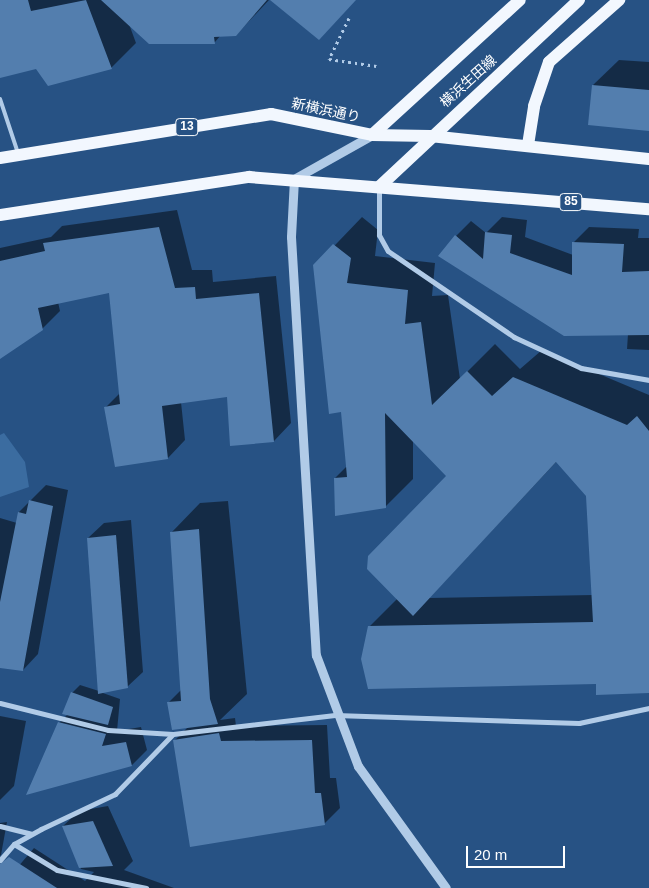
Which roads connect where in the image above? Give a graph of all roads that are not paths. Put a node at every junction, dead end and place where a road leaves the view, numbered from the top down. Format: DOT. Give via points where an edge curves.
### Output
graph roads {
  1 [pos="520,0"];
  2 [pos="579,0"];
  3 [pos="619,0"];
  4 [pos="0,99"];
  5 [pos="372,135"];
  6 [pos="430,136"];
  7 [pos="528,146"];
  8 [pos="19,154"];
  9 [pos="0,158"];
  10 [pos="649,159"];
  11 [pos="294,179"];
  12 [pos="379,187"];
  13 [pos="649,209"];
  14 [pos="0,215"];
  15 [pos="649,380"];
  16 [pos="0,704"];
  17 [pos="649,708"];
  18 [pos="335,715"];
  19 [pos="173,734"];
  20 [pos="0,826"];
  21 [pos="32,834"];
  22 [pos="14,844"];
  23 [pos="0,860"];
  24 [pos="146,888"];
  25 [pos="446,888"];
  1 -- 5 [label="main road, 横浜生田線"];
  2 -- 6 [label="main road, 横浜生田線"];
  3 -- 7 [label="main road" via="549,62 534,106"];
  4 -- 8 [label="lane"];
  5 -- 6 [label="main road, 新横浜通り"];
  5 -- 8 [label="main road, 新横浜通り / 13" via="271,114"];
  5 -- 11 [label="street"];
  6 -- 7 [label="main road, 新横浜通り"];
  6 -- 12 [label="main road, 横浜生田線"];
  7 -- 10 [label="main road, 新横浜通り"];
  8 -- 9 [label="main road, 新横浜通り / 13"];
  11 -- 12 [label="main road"];
  11 -- 14 [label="main road" via="249,177"];
  11 -- 18 [label="street" via="291,237 316,655"];
  12 -- 13 [label="main road, 85"];
  12 -- 15 [label="street" via="379,235 388,251 514,337 581,368"];
  16 -- 19 [label="street" via="108,730"];
  17 -- 18 [label="street" via="579,723"];
  18 -- 19 [label="street"];
  18 -- 25 [label="street" via="358,766"];
  19 -- 21 [label="street" via="115,794"];
  20 -- 21 [label="street"];
  21 -- 22 [label="street"];
  22 -- 23 [label="street"];
  22 -- 24 [label="street" via="57,870"];
}
